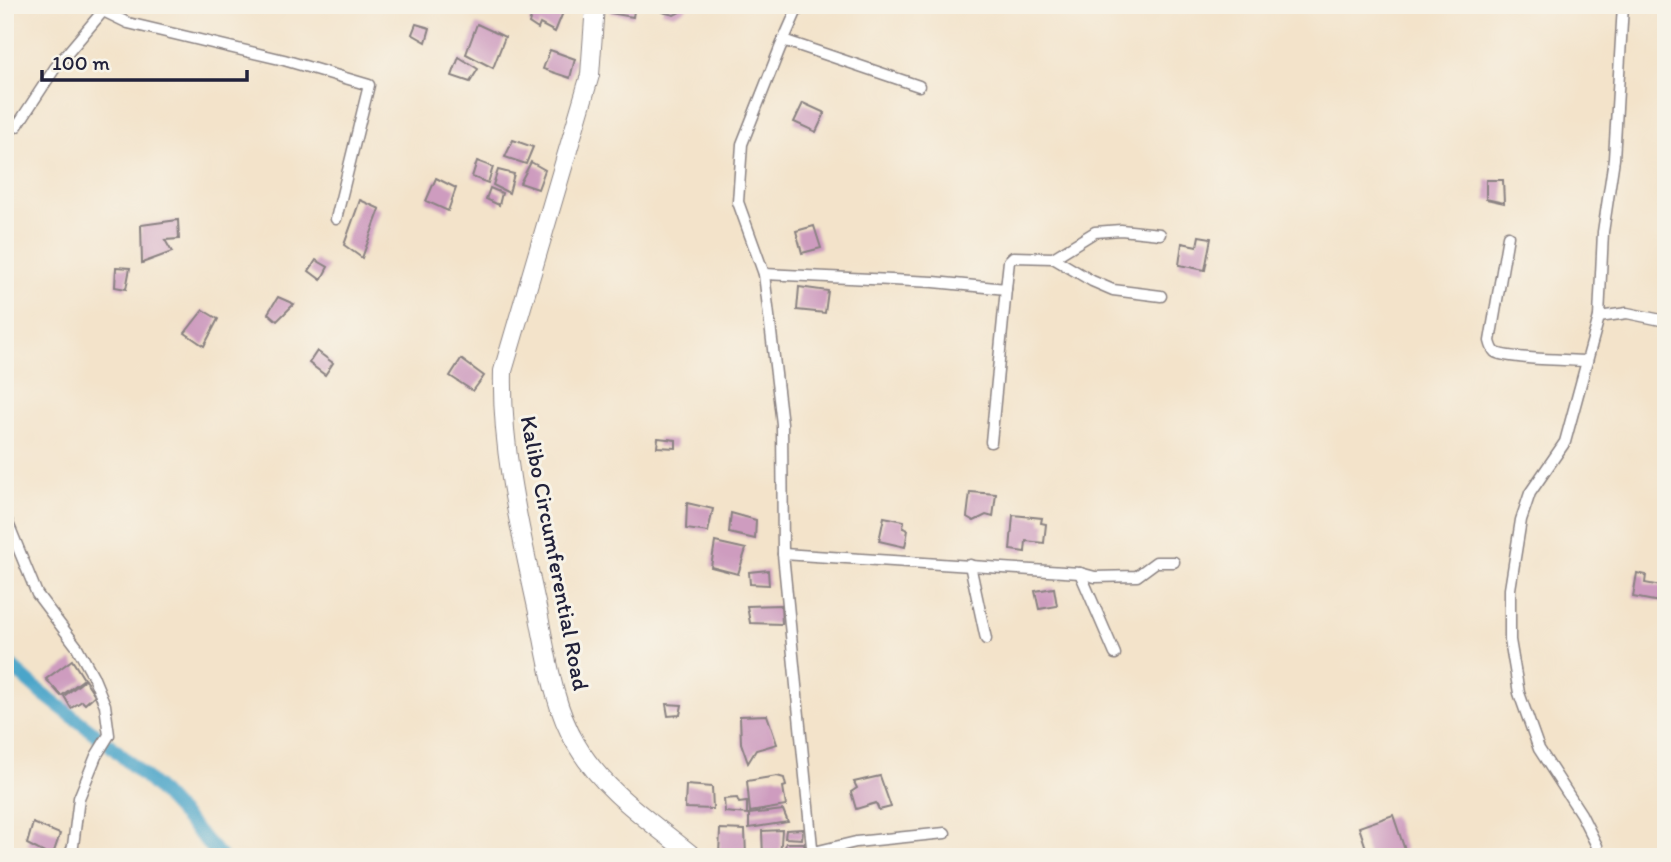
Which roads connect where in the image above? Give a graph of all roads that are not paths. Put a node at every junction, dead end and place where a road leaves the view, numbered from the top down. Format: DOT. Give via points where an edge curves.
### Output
graph roads {
  1 [pos="595,5"];
  2 [pos="799,5"];
  3 [pos="1623,5"];
  4 [pos="104,8"];
  5 [pos="783,40"];
  6 [pos="919,86"];
  7 [pos="5,133"];
  8 [pos="335,219"];
  9 [pos="1160,234"];
  10 [pos="1508,236"];
  11 [pos="1053,257"];
  12 [pos="764,274"];
  13 [pos="1006,289"];
  14 [pos="1161,296"];
  15 [pos="1599,317"];
  16 [pos="1666,321"];
  17 [pos="1587,360"];
  18 [pos="991,442"];
  19 [pos="5,516"];
  20 [pos="783,554"];
  21 [pos="1174,562"];
  22 [pos="970,565"];
  23 [pos="1080,573"];
  24 [pos="986,639"];
  25 [pos="1115,654"];
  26 [pos="945,833"];
  27 [pos="813,854"];
  28 [pos="69,857"];
  29 [pos="694,857"];
  30 [pos="1594,857"];
  1 -- 29 [label="main road, Kalibo Circumferential Road" via="590,75 503,372 506,453 565,724 604,782"];
  2 -- 5 [label="street"];
  3 -- 15 [label="street"];
  4 -- 7 [label="street" via="55,68 17,126"];
  4 -- 8 [label="street" via="128,23 369,85"];
  5 -- 6 [label="street"];
  5 -- 12 [label="street" via="742,144 739,173 738,202"];
  9 -- 11 [label="street" via="1095,232"];
  10 -- 17 [label="street" via="1492,349 1514,356"];
  11 -- 13 [label="street" via="1013,257"];
  11 -- 14 [label="street" via="1113,290"];
  12 -- 13 [label="street"];
  12 -- 20 [label="street" via="782,424"];
  13 -- 18 [label="street"];
  15 -- 16 [label="street" via="1627,313"];
  15 -- 17 [label="street"];
  17 -- 30 [label="street" via="1565,442 1530,493 1521,520 1510,589 1510,640 1518,693 1539,749 1581,814 1597,846"];
  19 -- 28 [label="street" via="37,594 77,647 105,705 108,735 79,798"];
  20 -- 22 [label="street"];
  20 -- 27 [label="street"];
  21 -- 23 [label="street" via="1156,562 1137,576"];
  22 -- 23 [label="street"];
  22 -- 24 [label="street"];
  23 -- 25 [label="street"];
  26 -- 27 [label="street" via="856,842"];
}
